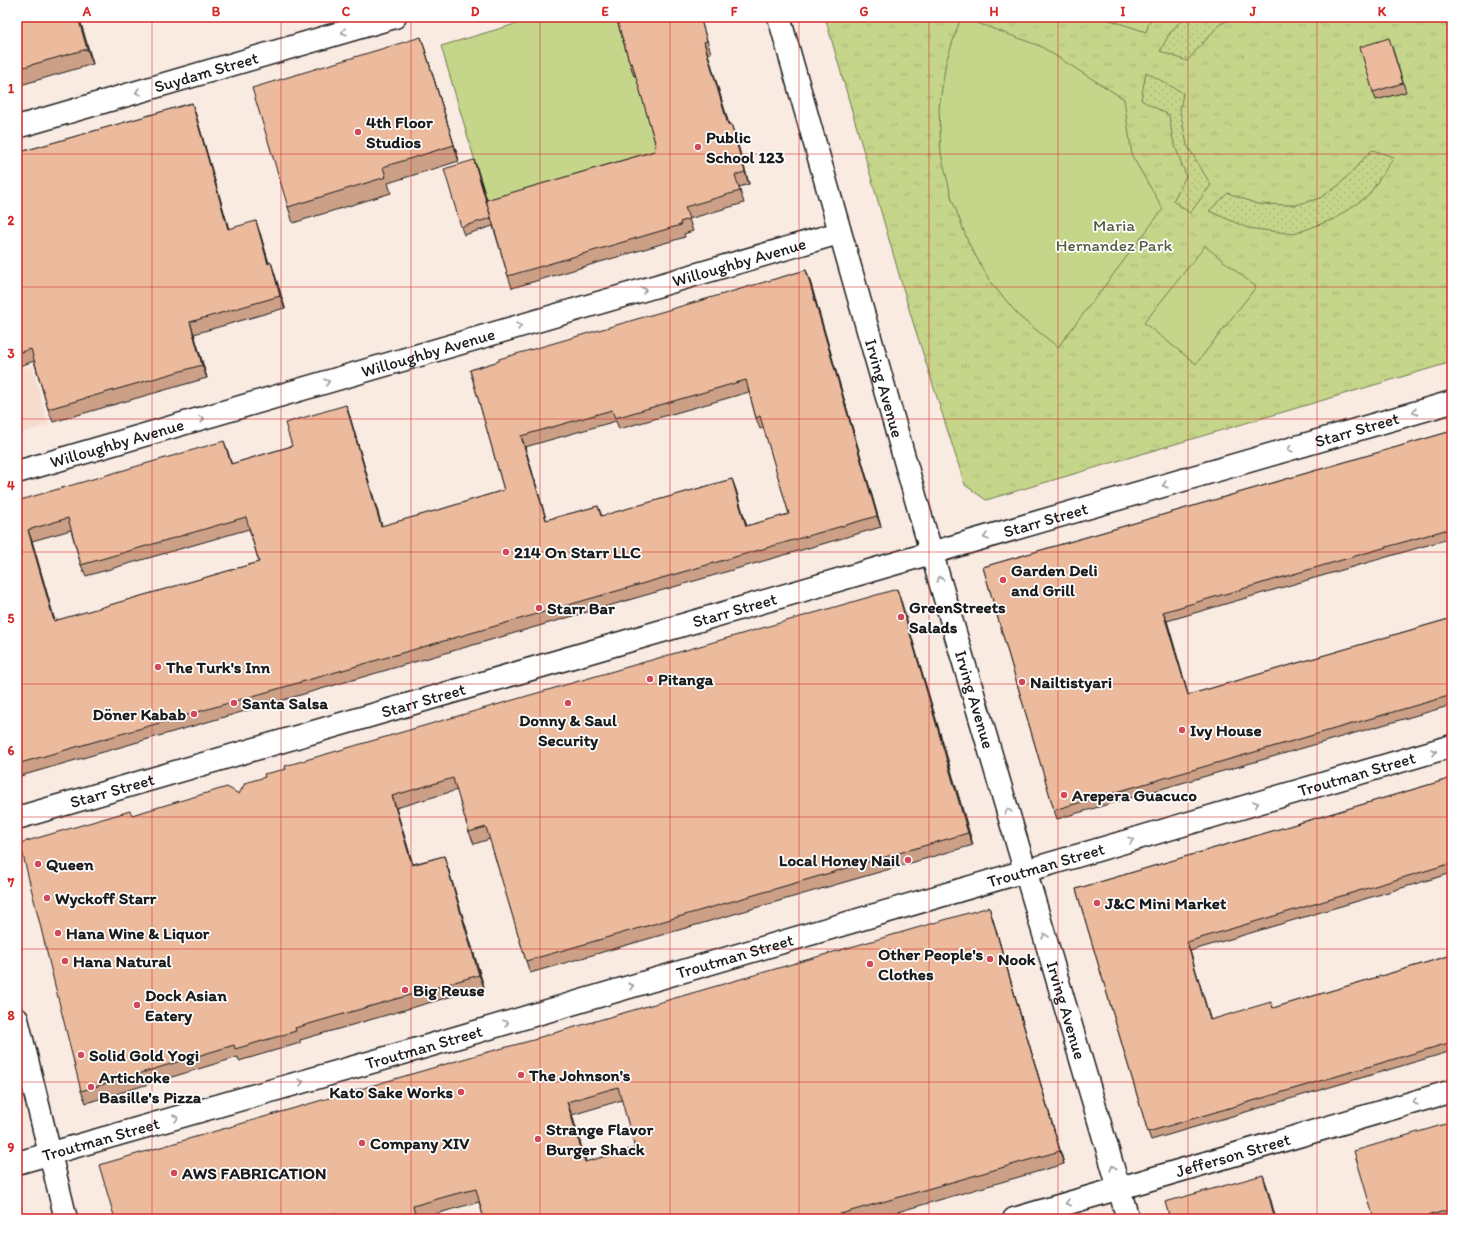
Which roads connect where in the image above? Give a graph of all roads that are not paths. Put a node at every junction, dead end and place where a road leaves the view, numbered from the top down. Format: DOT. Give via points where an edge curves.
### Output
graph roads {
  1 [pos="395,17"];
  2 [pos="779,17"];
  3 [pos="17,127"];
  4 [pos="839,233"];
  5 [pos="1452,402"];
  6 [pos="17,472"];
  7 [pos="932,553"];
  8 [pos="1452,746"];
  9 [pos="17,818"];
  10 [pos="1026,870"];
  11 [pos="17,1019"];
  12 [pos="1452,1091"];
  13 [pos="50,1154"];
  14 [pos="17,1162"];
  15 [pos="1119,1188"];
  16 [pos="66,1219"];
  17 [pos="1014,1219"];
  18 [pos="1128,1219"];
  1 -- 3 [label="street, Suydam Street, one-way"];
  2 -- 4 [label="street, Irving Avenue"];
  6 -- 4 [label="street, Willoughby Avenue, one-way"];
  4 -- 7 [label="street, Irving Avenue"];
  5 -- 7 [label="street, Starr Street, one-way"];
  7 -- 9 [label="street, Starr Street"];
  10 -- 7 [label="street, Irving Avenue, one-way"];
  10 -- 8 [label="street, Troutman Street, one-way"];
  13 -- 10 [label="street, Troutman Street, one-way"];
  15 -- 10 [label="street, Irving Avenue, one-way"];
  11 -- 13 [label="street"];
  12 -- 15 [label="street, Jefferson Street, one-way"];
  13 -- 14 [label="street, Troutman Street"];
  13 -- 16 [label="street"];
  15 -- 17 [label="street, Jefferson Street, one-way"];
  15 -- 18 [label="street, Irving Avenue"];
}
